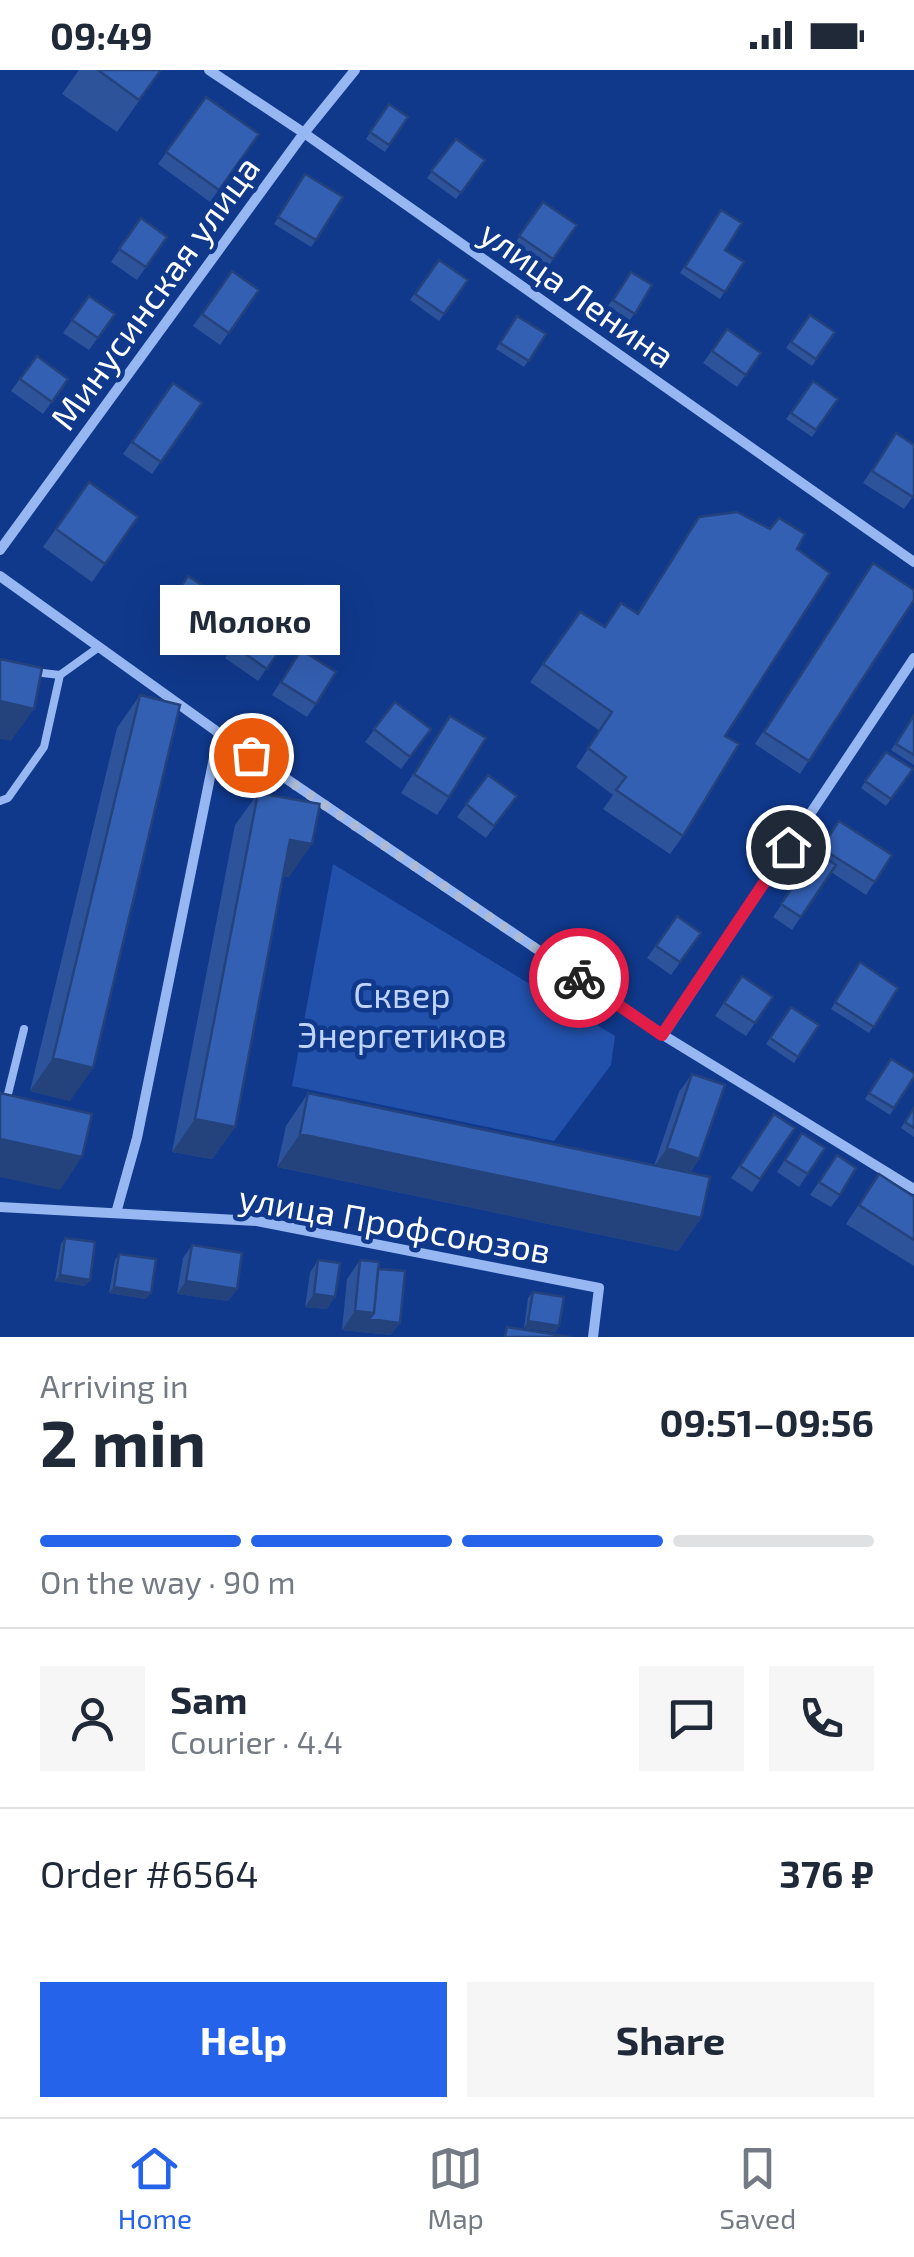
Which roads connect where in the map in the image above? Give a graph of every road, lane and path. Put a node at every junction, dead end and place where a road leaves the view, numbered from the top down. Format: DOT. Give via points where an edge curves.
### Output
graph roads {
  1 [pos="210,70"];
  2 [pos="354,70"];
  3 [pos="304,134"];
  4 [pos="0,550"];
  5 [pos="914,562"];
  6 [pos="0,576"];
  7 [pos="100,648"];
  8 [pos="914,658"];
  9 [pos="30,671"];
  10 [pos="60,675"];
  11 [pos="220,734"];
  12 [pos="0,802"];
  13 [pos="24,1030"];
  14 [pos="662,1035"];
  15 [pos="0,1105"];
  16 [pos="914,1189"];
  17 [pos="0,1207"];
  18 [pos="116,1213"];
  19 [pos="593,1337"];
  1 -- 3 [label="street, улица Ленина"];
  2 -- 3 [label="street, Минусинская улица"];
  3 -- 4 [label="street, Минусинская улица"];
  3 -- 5 [label="street, улица Ленина"];
  6 -- 7 [label="street"];
  7 -- 10 [label="lane"];
  7 -- 11 [label="street"];
  8 -- 14 [label="street"];
  9 -- 10 [label="lane"];
  10 -- 12 [label="lane" via="44,746"];
  11 -- 14 [label="street"];
  11 -- 18 [label="street"];
  13 -- 15 [label="lane"];
  14 -- 16 [label="street"];
  17 -- 18 [label="street, улица Профсоюзов"];
  18 -- 19 [label="street, улица Профсоюзов" via="257,1220 599,1288"];
}
